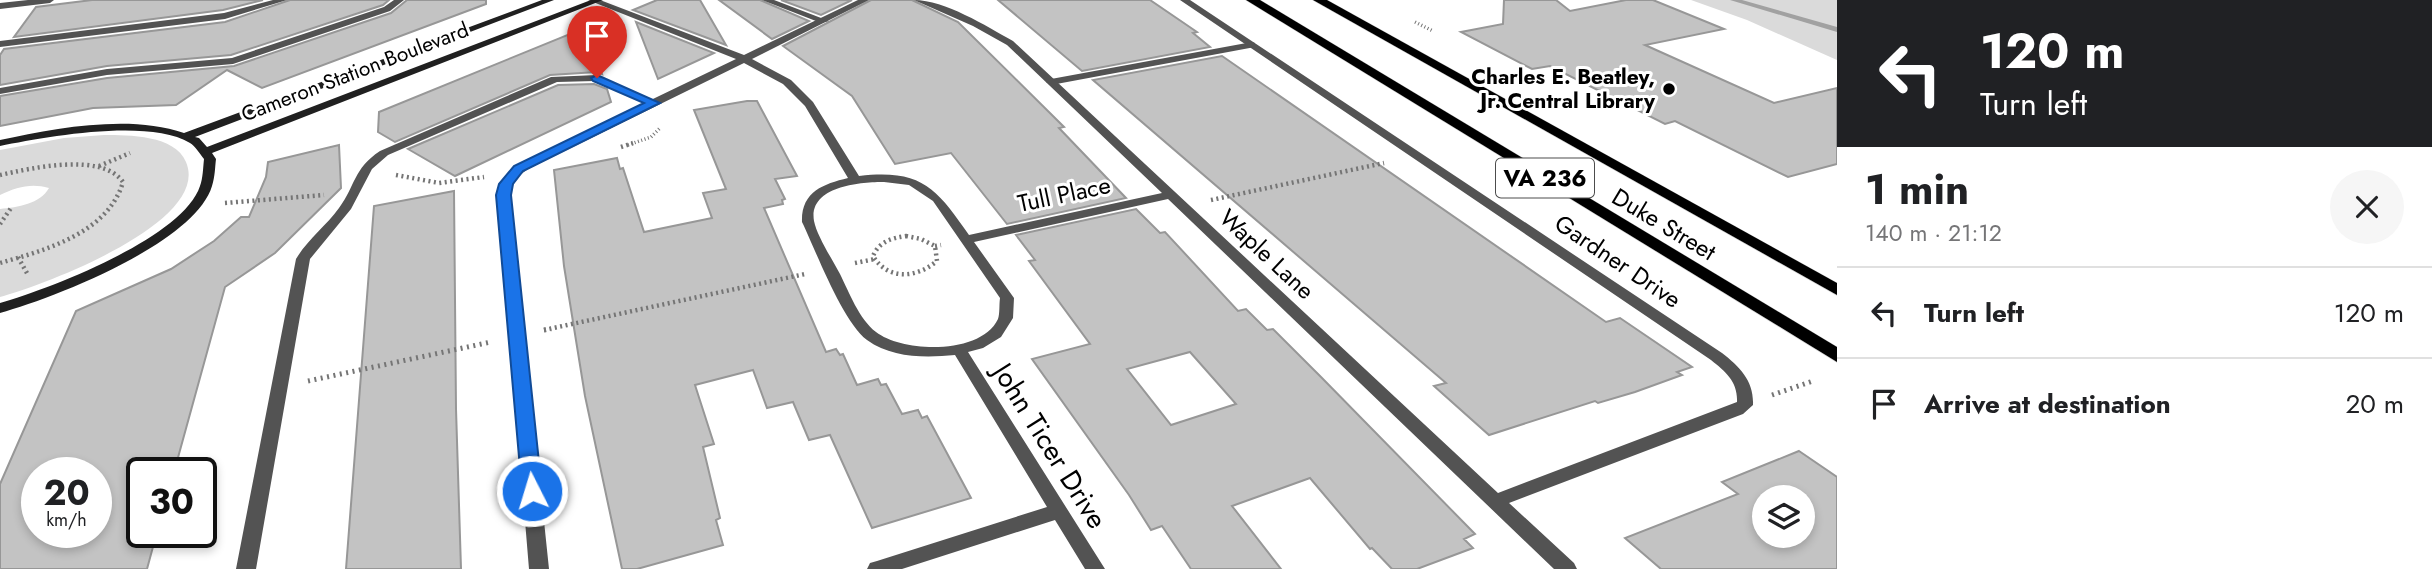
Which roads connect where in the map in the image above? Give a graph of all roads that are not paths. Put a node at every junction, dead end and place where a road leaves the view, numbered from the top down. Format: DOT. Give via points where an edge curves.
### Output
graph roads {
  1 [pos="50,0"];
  2 [pos="283,0"];
  3 [pos="400,0"];
  4 [pos="550,0"];
  5 [pos="595,0"];
  6 [pos="766,0"];
  7 [pos="865,0"];
  8 [pos="918,0"];
  9 [pos="1184,0"];
  10 [pos="1252,0"];
  11 [pos="1319,0"];
  12 [pos="0,6"];
  13 [pos="824,21"];
  14 [pos="0,44"];
  15 [pos="1252,45"];
  16 [pos="745,59"];
  17 [pos="1051,82"];
  18 [pos="0,91"];
  19 [pos="654,103"];
  20 [pos="184,137"];
  21 [pos="0,143"];
  22 [pos="205,152"];
  23 [pos="855,179"];
  24 [pos="1171,195"];
  25 [pos="968,239"];
  26 [pos="1837,290"];
  27 [pos="2,311"];
  28 [pos="960,351"];
  29 [pos="1837,356"];
  30 [pos="1495,501"];
  31 [pos="1059,511"];
  32 [pos="246,569"];
  33 [pos="540,569"];
  34 [pos="877,569"];
  35 [pos="1095,569"];
  36 [pos="1567,569"];
  1 -- 12 [label="street"];
  2 -- 14 [label="street" via="225,16"];
  3 -- 18 [label="street" via="387,9 233,61 107,72"];
  4 -- 20 [label="street, Cameron Station Boulevard"];
  5 -- 16 [label="street"];
  5 -- 22 [label="street, Cameron Station Boulevard"];
  6 -- 13 [label="street"];
  7 -- 13 [label="street"];
  8 -- 17 [label="street, Waple Lane" via="1002,38"];
  9 -- 15 [label="street, Gardner Drive"];
  10 -- 29 [label="main road, Duke Street / VA 236"];
  11 -- 26 [label="main road, Duke Street / VA 236"];
  13 -- 16 [label="street"];
  15 -- 17 [label="street"];
  15 -- 30 [label="street, Gardner Drive" via="1724,363 1743,382 1745,405 1737,410"];
  16 -- 19 [label="street"];
  16 -- 23 [label="street" via="800,93"];
  17 -- 24 [label="street, Waple Lane"];
  19 -- 32 [label="street" via="597,78 555,79 384,153 364,168 344,209 303,259"];
  19 -- 33 [label="street" via="519,169 503,195"];
  20 -- 21 [label="street" via="142,127 107,127"];
  20 -- 22 [label="street"];
  22 -- 27 [label="street" via="209,158 206,188 162,233 112,264"];
  23 -- 25 [label="street, John Ticer Drive" via="884,178 922,186"];
  23 -- 28 [label="street, John Ticer Drive" via="824,191 807,209 808,222 863,328 903,351"];
  24 -- 25 [label="street, Tull Place"];
  24 -- 30 [label="street, Waple Lane"];
  25 -- 28 [label="street, John Ticer Drive" via="1007,298 1009,309 998,328"];
  28 -- 31 [label="street, John Ticer Drive"];
  30 -- 36 [label="street, Waple Lane"];
  31 -- 34 [label="street"];
  31 -- 35 [label="street, John Ticer Drive"];
}
